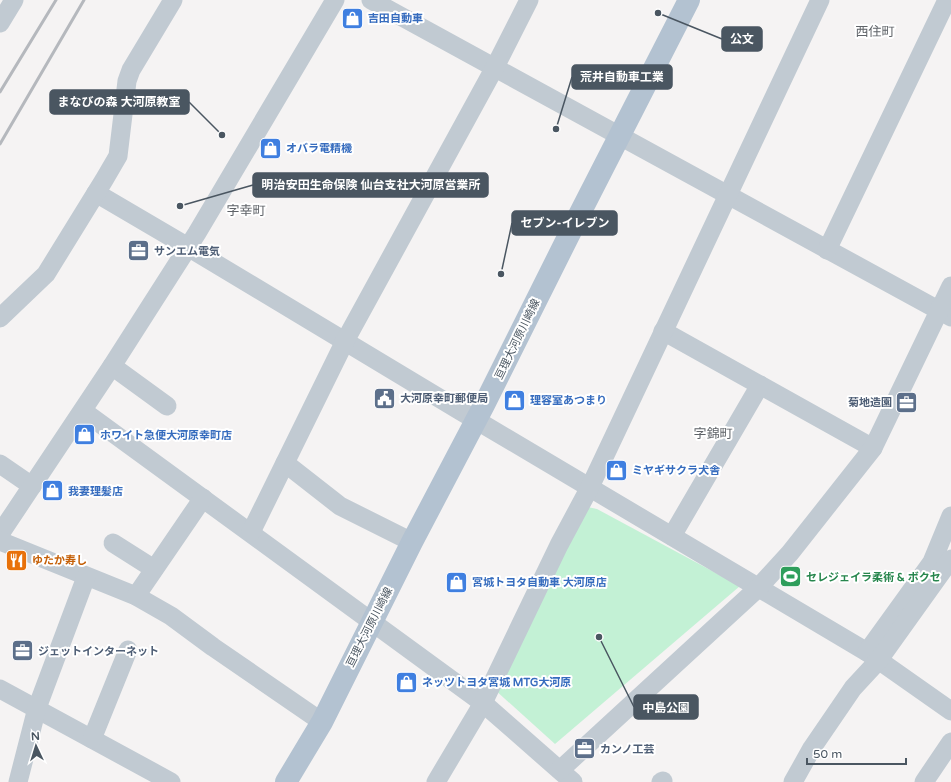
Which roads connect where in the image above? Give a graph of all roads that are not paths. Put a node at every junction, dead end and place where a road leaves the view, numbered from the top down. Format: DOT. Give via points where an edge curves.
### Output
graph roads {
  1 [pos="14,0"];
  2 [pos="174,0"];
  3 [pos="335,0"];
  4 [pos="371,0"];
  5 [pos="529,0"];
  6 [pos="688,0"];
  7 [pos="820,0"];
  8 [pos="947,0"];
  9 [pos="0,23"];
  10 [pos="495,68"];
  11 [pos="620,136"];
  12 [pos="96,193"];
  13 [pos="727,195"];
  14 [pos="188,246"];
  15 [pos="827,250"];
  16 [pos="951,286"];
  17 [pos="945,314"];
  18 [pos="0,318"];
  19 [pos="663,331"];
  20 [pos="346,342"];
  21 [pos="112,366"];
  22 [pos="760,385"];
  23 [pos="167,406"];
  24 [pos="83,411"];
  25 [pos="476,420"];
  26 [pos="873,448"];
  27 [pos="285,463"];
  28 [pos="0,464"];
  29 [pos="32,486"];
  30 [pos="590,487"];
  31 [pos="203,498"];
  32 [pos="951,516"];
  33 [pos="251,532"];
  34 [pos="0,534"];
  35 [pos="672,536"];
  36 [pos="0,541"];
  37 [pos="412,542"];
  38 [pos="113,543"];
  39 [pos="951,559"];
  40 [pos="154,569"];
  41 [pos="86,577"];
  42 [pos="758,588"];
  43 [pos="136,596"];
  44 [pos="372,622"];
  45 [pos="128,650"];
  46 [pos="872,657"];
  47 [pos="0,689"];
  48 [pos="483,702"];
  49 [pos="37,708"];
  50 [pos="951,712"];
  51 [pos="322,722"];
  52 [pos="92,739"];
  53 [pos="951,742"];
  54 [pos="568,778"];
  55 [pos="18,782"];
  56 [pos="171,782"];
  57 [pos="286,782"];
  58 [pos="436,782"];
  59 [pos="793,782"];
  60 [pos="924,782"];
  1 -- 9 [label="street"];
  2 -- 12 [label="street" via="131,70 127,81 118,156"];
  3 -- 14 [label="street"];
  4 -- 10 [label="street"];
  5 -- 10 [label="street"];
  6 -- 11 [label="main road, 亘理大河原川崎線"];
  7 -- 13 [label="street"];
  8 -- 15 [label="street"];
  10 -- 11 [label="street"];
  10 -- 20 [label="street"];
  11 -- 13 [label="street"];
  11 -- 25 [label="main road, 亘理大河原川崎線"];
  12 -- 14 [label="street"];
  12 -- 18 [label="street" via="46,274"];
  13 -- 15 [label="street"];
  13 -- 19 [label="street"];
  14 -- 20 [label="street"];
  14 -- 21 [label="street"];
  15 -- 17 [label="street"];
  16 -- 17 [label="street"];
  17 -- 26 [label="street"];
  19 -- 22 [label="street"];
  19 -- 30 [label="street"];
  20 -- 25 [label="street"];
  20 -- 27 [label="street"];
  21 -- 23 [label="street"];
  21 -- 24 [label="street"];
  22 -- 26 [label="street"];
  22 -- 35 [label="street"];
  24 -- 29 [label="street"];
  24 -- 31 [label="street"];
  25 -- 30 [label="street"];
  25 -- 37 [label="main road, 亘理大河原川崎線"];
  26 -- 42 [label="street" via="790,553"];
  27 -- 33 [label="street"];
  27 -- 37 [label="street" via="340,506"];
  28 -- 29 [label="street"];
  29 -- 34 [label="street"];
  30 -- 35 [label="street"];
  30 -- 48 [label="street" via="558,545"];
  31 -- 33 [label="street"];
  31 -- 40 [label="street"];
  32 -- 46 [label="street" via="932,562"];
  33 -- 44 [label="street"];
  35 -- 42 [label="street"];
  36 -- 41 [label="street"];
  37 -- 44 [label="main road, 亘理大河原川崎線"];
  38 -- 40 [label="street"];
  39 -- 46 [label="street"];
  40 -- 43 [label="street"];
  41 -- 43 [label="street"];
  41 -- 49 [label="street"];
  42 -- 46 [label="street"];
  42 -- 54 [label="street"];
  43 -- 51 [label="street" via="171,616"];
  44 -- 48 [label="street"];
  44 -- 51 [label="main road, 亘理大河原川崎線"];
  45 -- 52 [label="street"];
  46 -- 50 [label="street"];
  46 -- 59 [label="street" via="812,748"];
  47 -- 49 [label="street"];
  48 -- 54 [label="street"];
  48 -- 58 [label="street"];
  49 -- 52 [label="street"];
  49 -- 55 [label="street"];
  51 -- 57 [label="main road, 亘理大河原川崎線"];
  52 -- 56 [label="street"];
  53 -- 60 [label="street"];
}
